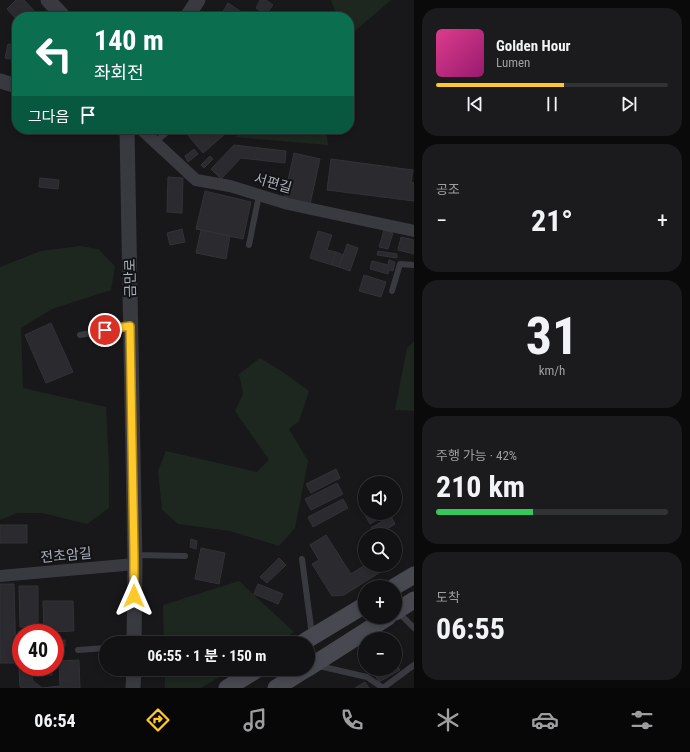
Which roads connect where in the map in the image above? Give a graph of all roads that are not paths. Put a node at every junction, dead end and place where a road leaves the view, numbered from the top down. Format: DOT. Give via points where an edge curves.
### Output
graph roads {
  1 [pos="48,0"];
  2 [pos="198,0"];
  3 [pos="59,12"];
  4 [pos="190,12"];
  5 [pos="0,82"];
  6 [pos="12,85"];
  7 [pos="127,134"];
  8 [pos="146,134"];
  9 [pos="165,134"];
  10 [pos="155,142"];
  11 [pos="259,195"];
  12 [pos="414,231"];
  13 [pos="249,245"];
  14 [pos="414,265"];
  15 [pos="392,291"];
  16 [pos="130,326"];
  17 [pos="80,335"];
  18 [pos="185,556"];
  19 [pos="134,559"];
  20 [pos="302,559"];
  21 [pos="414,575"];
  22 [pos="0,576"];
  23 [pos="402,582"];
  24 [pos="414,600"];
  25 [pos="402,608"];
  26 [pos="358,609"];
  27 [pos="402,620"];
  28 [pos="377,624"];
  29 [pos="414,628"];
  30 [pos="134,636"];
  31 [pos="307,636"];
  32 [pos="314,636"];
  33 [pos="99,648"];
  34 [pos="78,650"];
  35 [pos="315,663"];
  36 [pos="414,665"];
  37 [pos="315,668"];
  38 [pos="134,676"];
  39 [pos="247,676"];
  40 [pos="295,676"];
  41 [pos="133,688"];
  42 [pos="227,688"];
  43 [pos="276,688"];
  1 -- 3 [label="street"];
  2 -- 4 [label="street"];
  5 -- 6 [label="street"];
  7 -- 16 [label="street, 금만로"];
  8 -- 10 [label="street, 서편길"];
  9 -- 10 [label="lane"];
  10 -- 11 [label="street, 서편길" via="196,180 230,186"];
  11 -- 12 [label="street, 서편길" via="288,204"];
  11 -- 13 [label="lane"];
  14 -- 15 [label="lane" via="400,264"];
  16 -- 17 [label="lane"];
  16 -- 19 [label="street, 금만로"];
  18 -- 19 [label="lane"];
  19 -- 22 [label="street, 전초암길"];
  19 -- 30 [label="street, 금만로"];
  20 -- 31 [label="lane"];
  21 -- 23 [label="main road"];
  24 -- 25 [label="main road"];
  26 -- 32 [label="main road"];
  27 -- 29 [label="lane"];
  28 -- 35 [label="main road"];
  33 -- 34 [label="lane"];
  36 -- 37 [label="lane" via="383,688 366,677"];
  38 -- 41 [label="street"];
  39 -- 42 [label="main road"];
  40 -- 43 [label="main road"];
}
